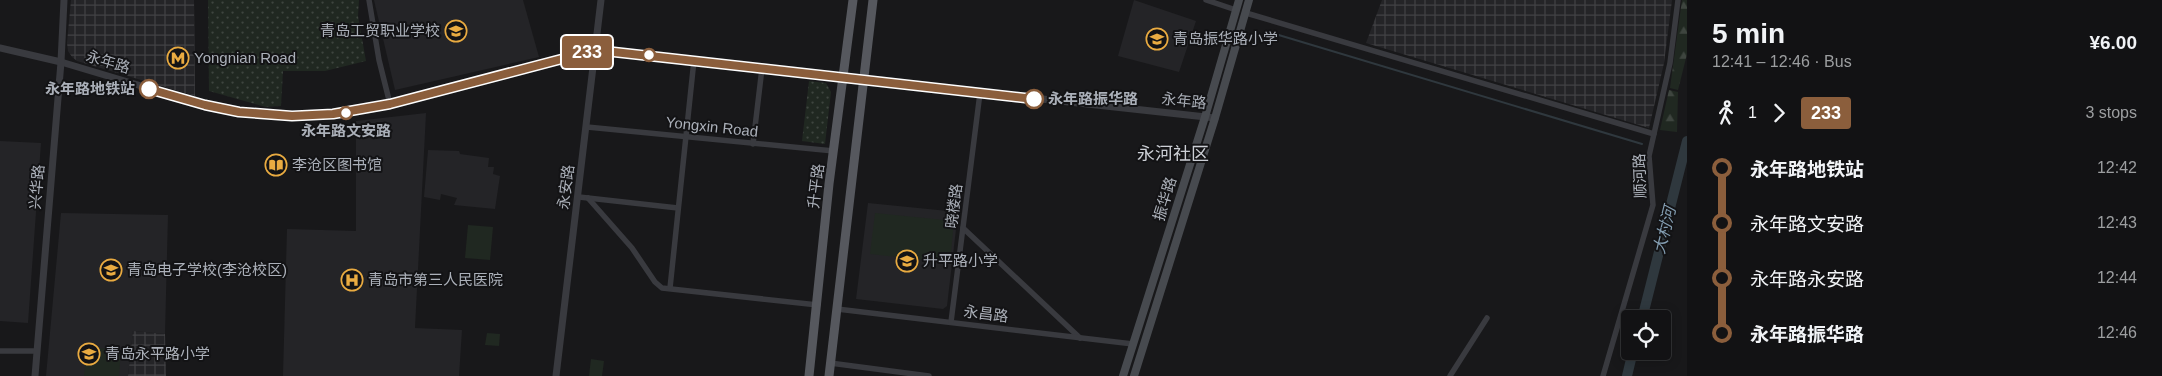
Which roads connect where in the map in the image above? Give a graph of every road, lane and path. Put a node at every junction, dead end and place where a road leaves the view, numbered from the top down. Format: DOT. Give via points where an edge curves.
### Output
graph roads {
  1 [pos="64,0"];
  2 [pos="369,0"];
  3 [pos="601,0"];
  4 [pos="853,0"];
  5 [pos="873,0"];
  6 [pos="1206,0"];
  7 [pos="1239,0"];
  8 [pos="1250,0"];
  9 [pos="1678,0"];
  10 [pos="1236,10"];
  11 [pos="1246,13"];
  12 [pos="0,48"];
  13 [pos="596,50"];
  14 [pos="694,60"];
  15 [pos="61,62"];
  16 [pos="762,68"];
  17 [pos="842,76"];
  18 [pos="863,80"];
  19 [pos="980,93"];
  20 [pos="390,104"];
  21 [pos="1205,117"];
  22 [pos="1215,118"];
  23 [pos="587,127"];
  24 [pos="1654,134"];
  25 [pos="686,137"];
  26 [pos="753,144"];
  27 [pos="834,151"];
  28 [pos="579,197"];
  29 [pos="588,198"];
  30 [pos="678,208"];
  31 [pos="963,228"];
  32 [pos="670,288"];
  33 [pos="818,306"];
  34 [pos="836,308"];
  35 [pos="1487,318"];
  36 [pos="952,322"];
  37 [pos="1080,338"];
  38 [pos="1133,344"];
  39 [pos="0,351"];
  40 [pos="37,351"];
  41 [pos="830,363"];
  42 [pos="35,376"];
  43 [pos="556,376"];
  44 [pos="809,376"];
  45 [pos="829,376"];
  46 [pos="929,376"];
  47 [pos="1123,376"];
  48 [pos="1134,376"];
  49 [pos="1450,376"];
  50 [pos="1603,376"];
  1 -- 15 [label="street, 兴华路"];
  2 -- 20 [label="street"];
  3 -- 13 [label="street, 永安路"];
  4 -- 17 [label="main road, 升平路"];
  5 -- 18 [label="main road"];
  6 -- 10 [label="street"];
  7 -- 10 [label="main road, 振华路"];
  8 -- 11 [label="main road, 振华路"];
  9 -- 24 [label="street, 顺河路" via="1670,62"];
  10 -- 21 [label="main road, 振华路"];
  11 -- 22 [label="main road, 振华路"];
  11 -- 24 [label="street"];
  12 -- 15 [label="street, 永年路"];
  13 -- 14 [label="street, 永年路"];
  13 -- 20 [label="street, 永年路"];
  13 -- 23 [label="street, 永安路"];
  14 -- 16 [label="street, 永年路"];
  14 -- 25 [label="street"];
  15 -- 20 [label="street, 永年路" via="239,112 321,116"];
  15 -- 40 [label="street, 兴华路"];
  16 -- 17 [label="street, 永年路"];
  16 -- 26 [label="street"];
  17 -- 18 [label="street, 永年路"];
  17 -- 27 [label="main road, 升平路"];
  18 -- 19 [label="street, 永年路"];
  18 -- 34 [label="main road"];
  19 -- 21 [label="street, 永年路"];
  19 -- 31 [label="street, 晓楼路"];
  21 -- 22 [label="street, 永年路"];
  21 -- 38 [label="main road, 振华路"];
  22 -- 48 [label="main road, 振华路"];
  23 -- 25 [label="street, Yongxin Road"];
  23 -- 28 [label="street, 永安路"];
  24 -- 50 [label="street, 顺河路" via="1649,156 1653,205"];
  25 -- 26 [label="street, Yongxin Road"];
  25 -- 30 [label="street"];
  26 -- 27 [label="street, Yongxin Road"];
  27 -- 33 [label="main road, 升平路"];
  28 -- 29 [label="street"];
  28 -- 43 [label="street, 永安路"];
  29 -- 30 [label="street"];
  29 -- 32 [label="street" via="632,248 655,282 662,288"];
  30 -- 32 [label="street"];
  31 -- 36 [label="street, 晓楼路"];
  31 -- 37 [label="street"];
  32 -- 33 [label="street"];
  33 -- 44 [label="main road, 升平路"];
  34 -- 36 [label="street, 永昌路"];
  34 -- 41 [label="main road"];
  35 -- 49 [label="street"];
  36 -- 37 [label="street, 永昌路"];
  37 -- 38 [label="street, 永昌路"];
  38 -- 47 [label="main road, 振华路"];
  39 -- 40 [label="street"];
  40 -- 42 [label="street, 兴华路"];
  41 -- 45 [label="main road"];
  41 -- 46 [label="street"];
}
